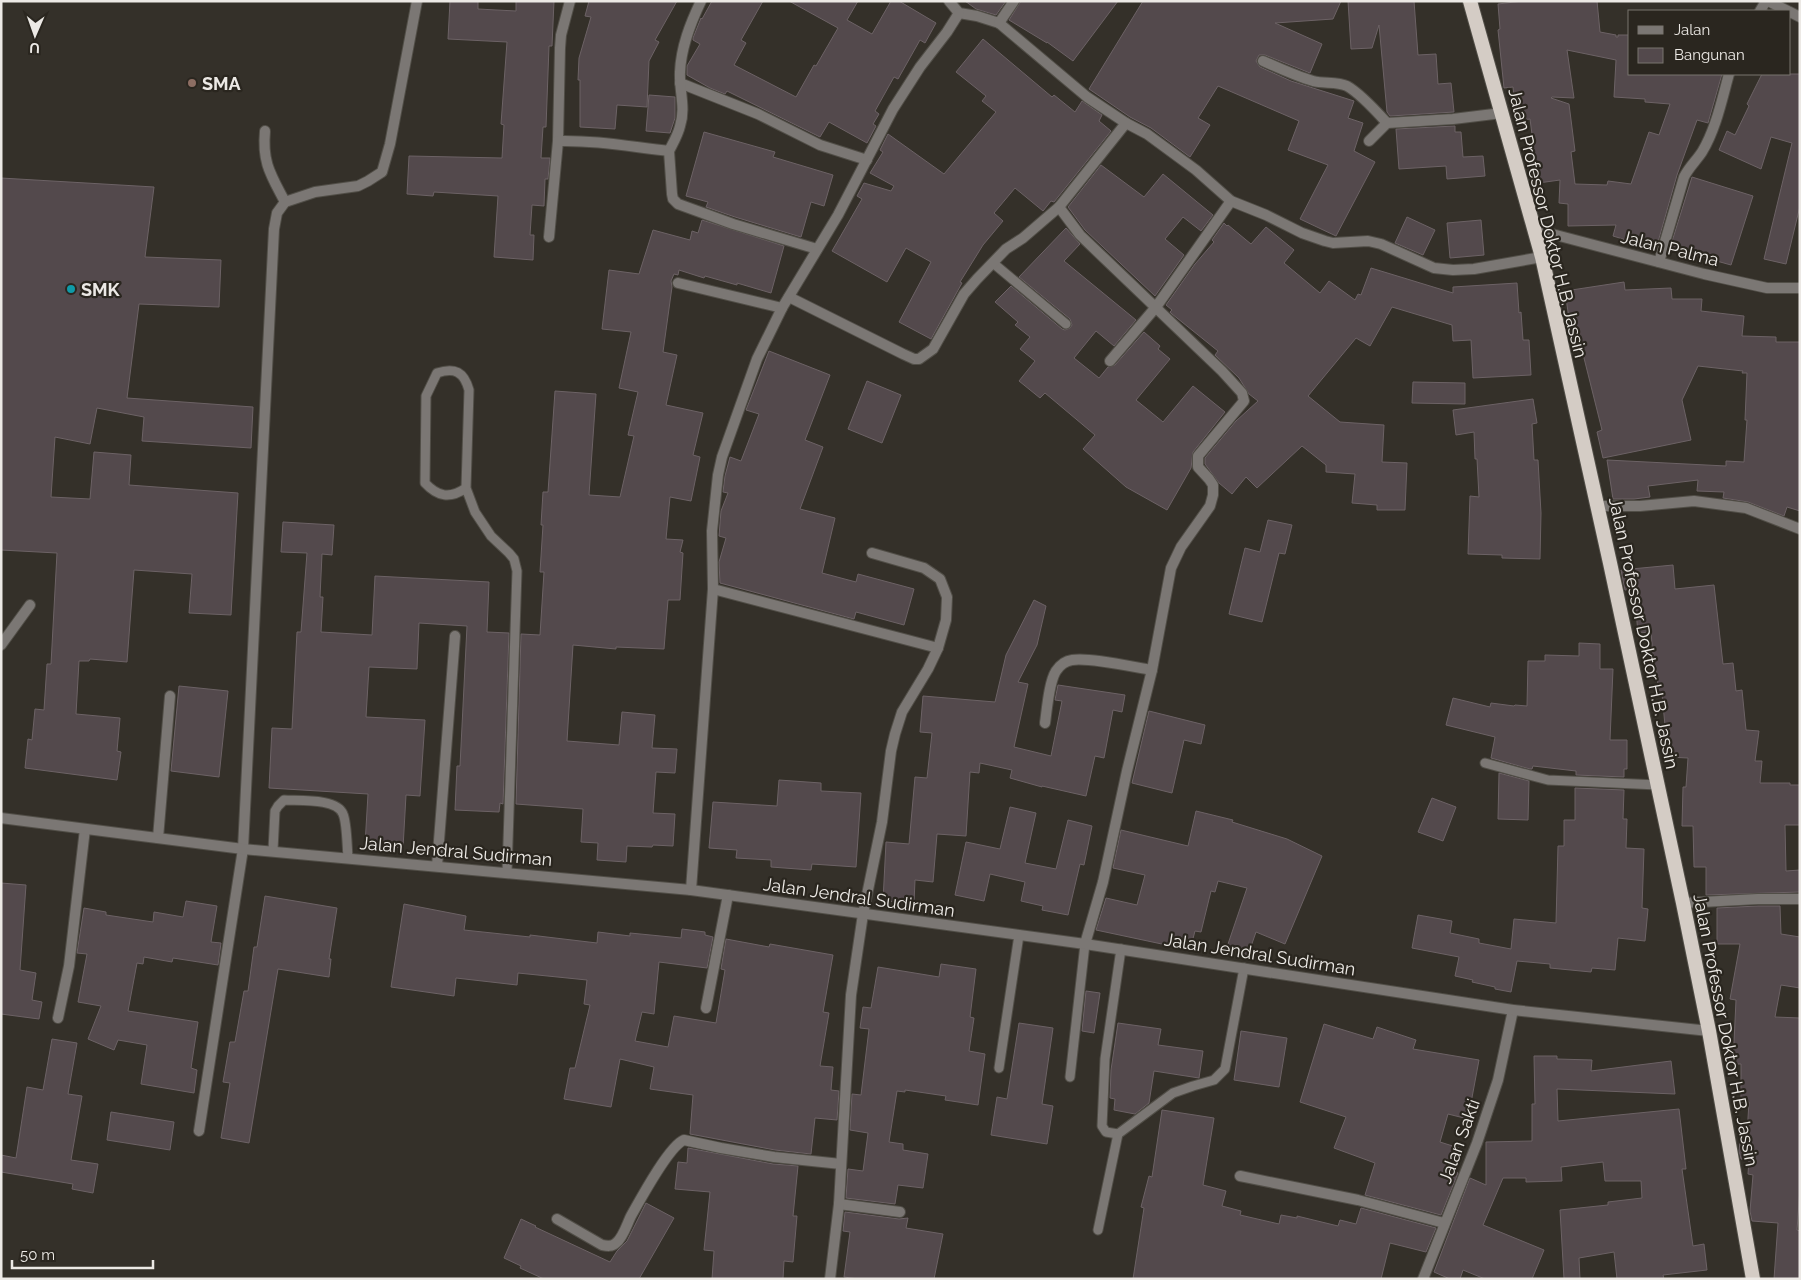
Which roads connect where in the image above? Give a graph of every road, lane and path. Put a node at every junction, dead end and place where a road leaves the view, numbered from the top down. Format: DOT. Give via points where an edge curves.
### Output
graph roads {
  1 [pos="417,1"];
  2 [pos="570,1"];
  3 [pos="701,1"];
  4 [pos="949,1"];
  5 [pos="1014,1"];
  6 [pos="1470,1"];
  7 [pos="1767,1"];
  8 [pos="1785,10"];
  9 [pos="959,13"];
  10 [pos="999,23"];
  11 [pos="1263,61"];
  12 [pos="1729,75"];
  13 [pos="680,83"];
  14 [pos="1502,113"];
  15 [pos="1126,123"];
  16 [pos="1387,123"];
  17 [pos="265,131"];
  18 [pos="558,141"];
  19 [pos="1369,141"];
  20 [pos="668,151"];
  21 [pos="866,160"];
  22 [pos="1231,201"];
  23 [pos="285,202"];
  24 [pos="1059,207"];
  25 [pos="1533,229"];
  26 [pos="549,238"];
  27 [pos="817,249"];
  28 [pos="1542,258"];
  29 [pos="1659,262"];
  30 [pos="993,263"];
  31 [pos="678,283"];
  32 [pos="1800,288"];
  33 [pos="789,298"];
  34 [pos="1156,306"];
  35 [pos="782,308"];
  36 [pos="1066,324"];
  37 [pos="1110,361"];
  38 [pos="466,488"];
  39 [pos="1597,506"];
  40 [pos="1800,529"];
  41 [pos="872,553"];
  42 [pos="713,589"];
  43 [pos="30,605"];
  44 [pos="454,636"];
  45 [pos="1,645"];
  46 [pos="938,648"];
  47 [pos="1152,670"];
  48 [pos="170,696"];
  49 [pos="1045,723"];
  50 [pos="1485,763"];
  51 [pos="1658,785"];
  52 [pos="1,818"];
  53 [pos="85,829"];
  54 [pos="158,838"];
  55 [pos="243,849"];
  56 [pos="273,850"];
  57 [pos="348,858"];
  58 [pos="437,866"];
  59 [pos="507,872"];
  60 [pos="691,890"];
  61 [pos="728,895"];
  62 [pos="1800,899"];
  63 [pos="1683,902"];
  64 [pos="863,914"];
  65 [pos="1019,935"];
  66 [pos="1085,944"];
  67 [pos="1121,949"];
  68 [pos="1244,968"];
  69 [pos="706,1008"];
  70 [pos="1513,1010"];
  71 [pos="58,1018"];
  72 [pos="1709,1031"];
  73 [pos="999,1068"];
  74 [pos="1070,1076"];
  75 [pos="199,1131"];
  76 [pos="1118,1134"];
  77 [pos="841,1164"];
  78 [pos="1240,1176"];
  79 [pos="839,1204"];
  80 [pos="900,1212"];
  81 [pos="557,1219"];
  82 [pos="1444,1223"];
  83 [pos="1098,1230"];
  84 [pos="830,1279"];
  85 [pos="1423,1279"];
  86 [pos="1753,1279"];
  1 -- 23 [label="street" via="382,172 358,186 315,192"];
  2 -- 18 [label="street" via="561,35"];
  3 -- 13 [label="street" via="687,32 681,57"];
  4 -- 9 [label="street"];
  5 -- 10 [label="street"];
  6 -- 14 [label="highway, Jalan Professor Doktor H.B. Jassin"];
  7 -- 8 [label="street"];
  9 -- 10 [label="street"];
  9 -- 21 [label="street" via="896,103"];
  10 -- 15 [label="street" via="1087,97"];
  11 -- 16 [label="street" via="1312,81 1348,86"];
  12 -- 29 [label="street" via="1702,151 1684,177"];
  13 -- 20 [label="street" via="682,120"];
  13 -- 21 [label="street" via="758,114 820,145"];
  14 -- 16 [label="street"];
  14 -- 25 [label="highway, Jalan Professor Doktor H.B. Jassin"];
  15 -- 22 [label="street" via="1180,158"];
  15 -- 24 [label="street"];
  16 -- 19 [label="street"];
  17 -- 23 [label="street" via="267,166"];
  18 -- 20 [label="street" via="603,142"];
  18 -- 26 [label="street"];
  20 -- 27 [label="street" via="672,194 678,204"];
  21 -- 27 [label="street"];
  22 -- 28 [label="street" via="1325,242 1368,241 1381,244 1434,268 1474,269"];
  22 -- 34 [label="street"];
  23 -- 55 [label="street" via="277,213 274,229"];
  24 -- 30 [label="street"];
  24 -- 34 [label="street" via="1080,235"];
  25 -- 28 [label="highway, Jalan Professor Doktor H.B. Jassin"];
  25 -- 29 [label="street, Jalan Palma"];
  27 -- 33 [label="street"];
  28 -- 39 [label="highway, Jalan Professor Doktor H.B. Jassin"];
  29 -- 32 [label="street, Jalan Palma" via="1766,288"];
  30 -- 33 [label="street" via="964,294 933,349 919,359"];
  30 -- 36 [label="lane"];
  31 -- 35 [label="street"];
  33 -- 35 [label="street"];
  34 -- 37 [label="street"];
  34 -- 47 [label="street" via="1222,371 1242,393 1244,401 1198,456 1198,468 1209,478 1213,495 1210,506 1181,547 1171,568"];
  35 -- 42 [label="street" via="757,359 722,457 712,531"];
  38 -- 38 [label="lane" via="469,390 467,381 456,371 447,369 437,373 426,396 425,483 433,492 444,495 457,494"];
  38 -- 59 [label="lane" via="475,512 491,536 514,559 517,571"];
  39 -- 40 [label="street" via="1694,501 1746,508"];
  39 -- 51 [label="highway, Jalan Professor Doktor H.B. Jassin"];
  41 -- 46 [label="street" via="924,568 940,579 947,597 946,620"];
  42 -- 46 [label="street"];
  42 -- 60 [label="street"];
  43 -- 45 [label="street"];
  44 -- 58 [label="street"];
  46 -- 64 [label="street" via="909,699 895,734 882,822"];
  47 -- 49 [label="street" via="1088,660 1063,663 1053,677"];
  47 -- 66 [label="street" via="1103,882"];
  48 -- 54 [label="street"];
  50 -- 51 [label="lane" via="1548,780"];
  51 -- 63 [label="highway, Jalan Professor Doktor H.B. Jassin"];
  52 -- 53 [label="street, Jalan Jendral Sudirman"];
  53 -- 54 [label="street, Jalan Jendral Sudirman"];
  53 -- 71 [label="street" via="69,966"];
  54 -- 55 [label="street, Jalan Jendral Sudirman"];
  55 -- 56 [label="street, Jalan Jendral Sudirman"];
  55 -- 75 [label="street"];
  56 -- 57 [label="street, Jalan Jendral Sudirman"];
  56 -- 57 [label="lane" via="275,810 284,800 331,803 344,814"];
  57 -- 58 [label="street, Jalan Jendral Sudirman"];
  58 -- 59 [label="street, Jalan Jendral Sudirman"];
  59 -- 60 [label="street, Jalan Jendral Sudirman"];
  60 -- 61 [label="street, Jalan Jendral Sudirman"];
  61 -- 64 [label="street, Jalan Jendral Sudirman"];
  61 -- 69 [label="street"];
  62 -- 63 [label="street"];
  63 -- 72 [label="highway, Jalan Professor Doktor H.B. Jassin"];
  64 -- 65 [label="street, Jalan Jendral Sudirman"];
  64 -- 77 [label="street" via="851,995"];
  65 -- 66 [label="street, Jalan Jendral Sudirman"];
  65 -- 73 [label="lane"];
  66 -- 67 [label="street, Jalan Jendral Sudirman"];
  66 -- 74 [label="lane"];
  67 -- 68 [label="street, Jalan Jendral Sudirman"];
  67 -- 76 [label="lane" via="1105,1059 1102,1126 1106,1132"];
  68 -- 70 [label="street, Jalan Jendral Sudirman"];
  68 -- 76 [label="lane" via="1226,1070 1214,1080 1173,1093"];
  70 -- 72 [label="street, Jalan Jendral Sudirman"];
  70 -- 82 [label="street, Jalan Sakti" via="1498,1080 1474,1152"];
  72 -- 86 [label="highway, Jalan Professor Doktor H.B. Jassin"];
  76 -- 83 [label="lane"];
  77 -- 79 [label="street"];
  77 -- 81 [label="street" via="774,1157 684,1140 674,1146 618,1243 602,1245"];
  78 -- 82 [label="street" via="1358,1200"];
  79 -- 80 [label="street"];
  79 -- 84 [label="street"];
  82 -- 85 [label="street, Jalan Sakti"];
}
